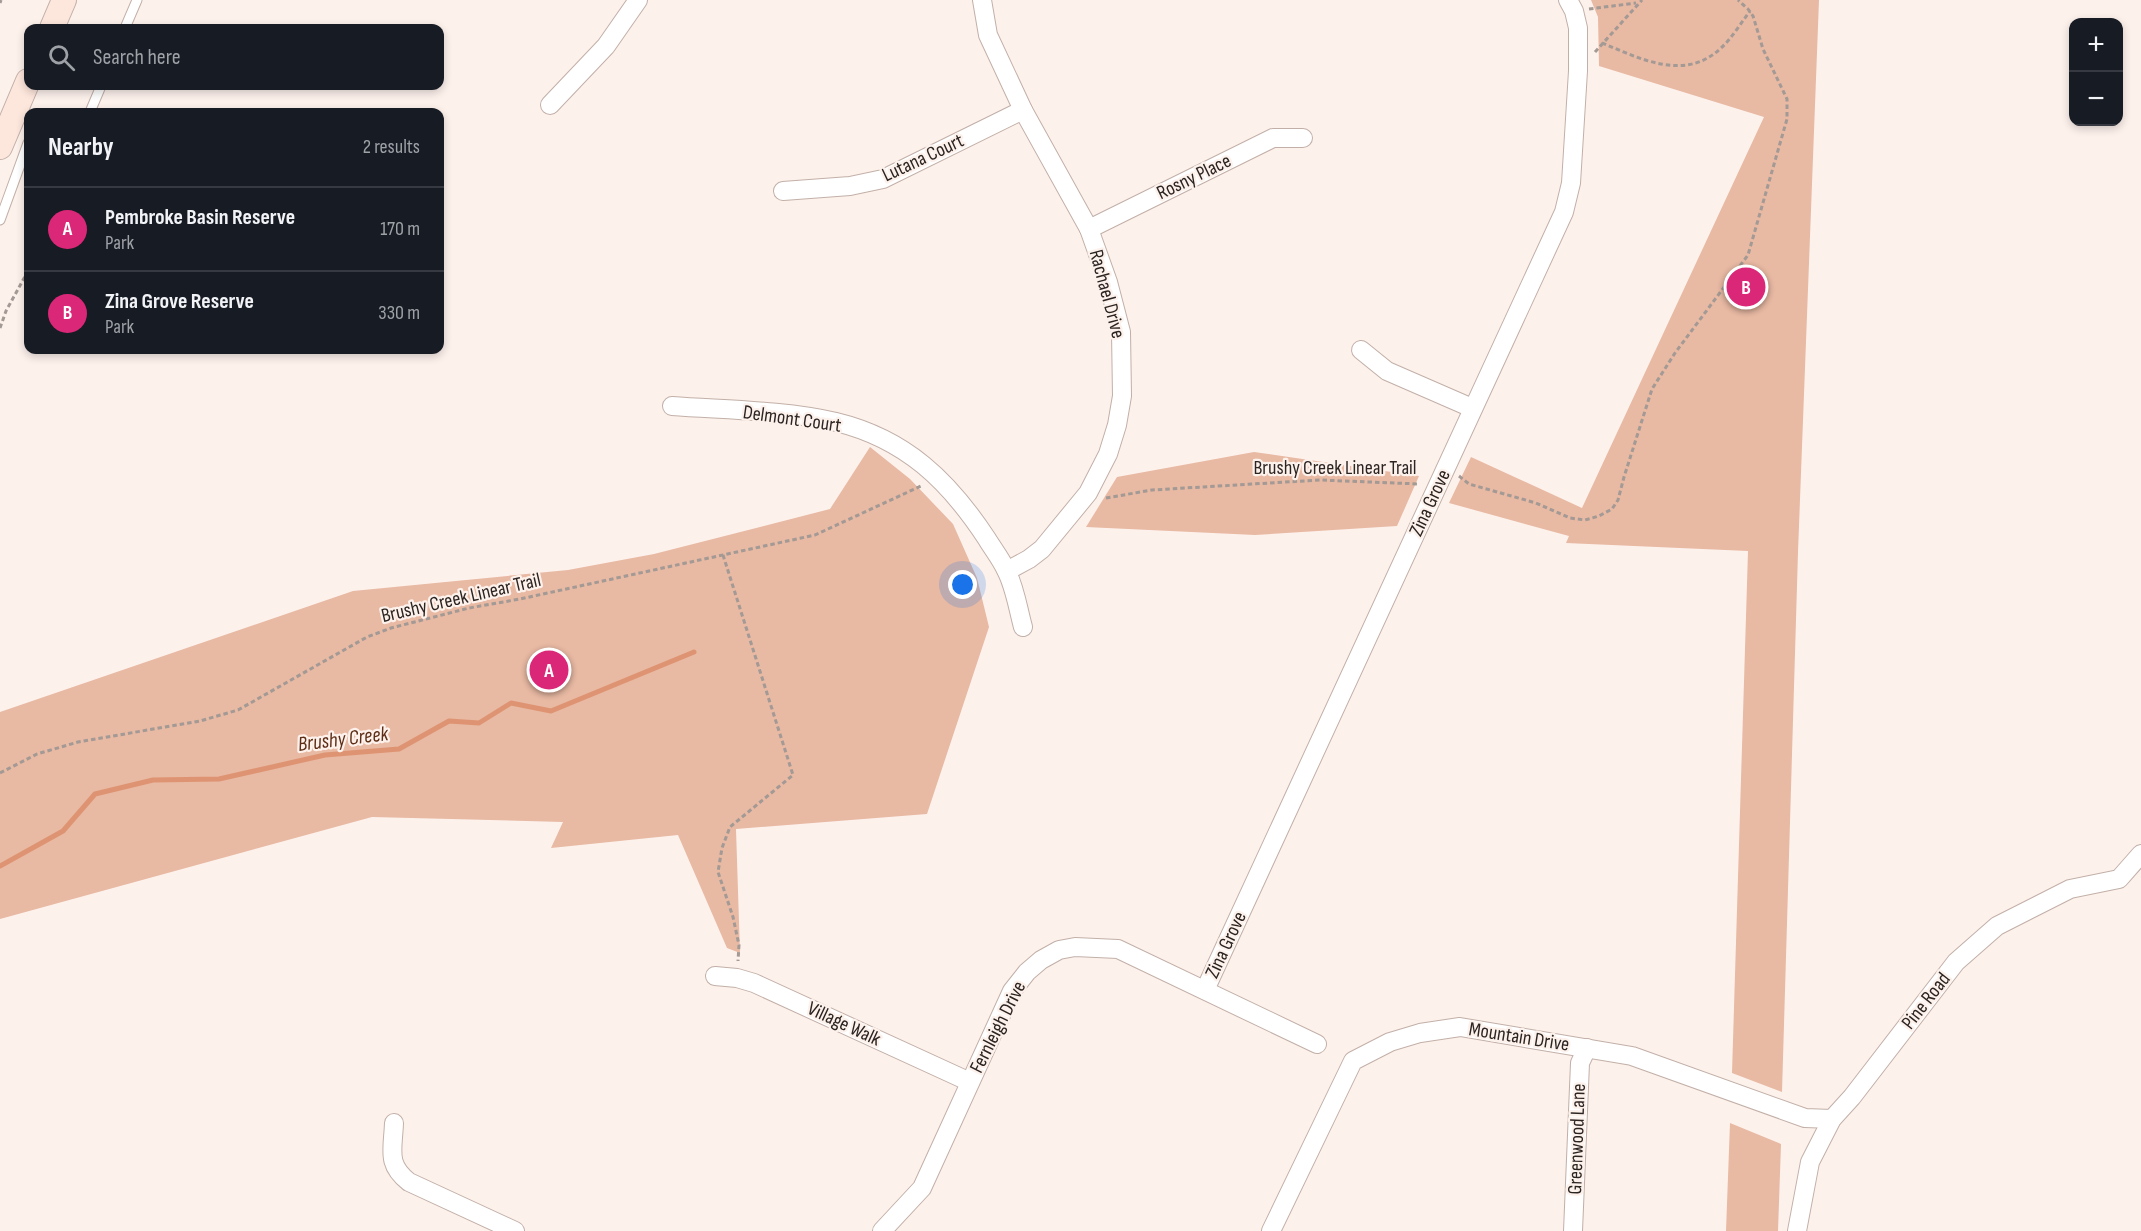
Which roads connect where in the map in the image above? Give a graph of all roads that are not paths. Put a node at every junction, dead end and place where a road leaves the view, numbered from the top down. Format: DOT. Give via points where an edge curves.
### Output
graph roads {
  1 [pos="64,0"];
  2 [pos="137,0"];
  3 [pos="638,0"];
  4 [pos="982,0"];
  5 [pos="1571,5"];
  6 [pos="54,24"];
  7 [pos="127,24"];
  8 [pos="24,90"];
  9 [pos="99,90"];
  10 [pos="550,105"];
  11 [pos="92,108"];
  12 [pos="1023,110"];
  13 [pos="1303,138"];
  14 [pos="0,147"];
  15 [pos="24,154"];
  16 [pos="783,191"];
  17 [pos="0,220"];
  18 [pos="1089,230"];
  19 [pos="1361,350"];
  20 [pos="672,406"];
  21 [pos="1472,408"];
  22 [pos="1007,571"];
  23 [pos="1023,627"];
  24 [pos="2141,854"];
  25 [pos="715,976"];
  26 [pos="1205,990"];
  27 [pos="1317,1044"];
  28 [pos="1587,1048"];
  29 [pos="970,1082"];
  30 [pos="1832,1119"];
  31 [pos="394,1123"];
  32 [pos="515,1231"];
  33 [pos="882,1231"];
  34 [pos="1271,1231"];
  35 [pos="1573,1231"];
  36 [pos="1797,1231"];
  1 -- 6 [label="main road"];
  2 -- 7 [label="lane"];
  3 -- 10 [label="street" via="606,46"];
  4 -- 12 [label="street, Rachael Drive" via="988,34"];
  5 -- 21 [label="street, Zina Grove" via="1578,28 1578,70 1571,183 1564,212"];
  8 -- 14 [label="main road"];
  9 -- 11 [label="lane"];
  12 -- 16 [label="street, Lutana Court" via="883,179 850,186"];
  12 -- 18 [label="street, Rachael Drive"];
  13 -- 18 [label="street, Rosny Place" via="1273,138"];
  15 -- 17 [label="lane"];
  18 -- 22 [label="street, Rachael Drive" via="1121,332 1122,396 1108,454 1088,493 1042,549"];
  19 -- 21 [label="street" via="1387,371"];
  20 -- 22 [label="street, Delmont Court" via="770,412 836,422 877,437 906,452 940,478 968,511"];
  21 -- 26 [label="street, Zina Grove"];
  22 -- 23 [label="street, Delmont Court"];
  24 -- 30 [label="street, Pine Road" via="2119,879 2070,889 1997,926 1956,962"];
  25 -- 29 [label="street, Village Walk" via="754,983"];
  26 -- 27 [label="street, Fernleigh Drive"];
  26 -- 29 [label="street, Fernleigh Drive" via="1118,949 1059,950 1027,972 1012,991"];
  28 -- 30 [label="street, Mountain Drive" via="1632,1056 1805,1118"];
  28 -- 34 [label="street, Mountain Drive" via="1460,1027 1390,1042 1353,1061"];
  28 -- 35 [label="street, Greenwood Lane" via="1581,1063"];
  29 -- 33 [label="street, Fernleigh Drive" via="922,1188"];
  30 -- 36 [label="street, Pine Road" via="1810,1162"];
  31 -- 32 [label="street" via="392,1163 400,1175"];
}
